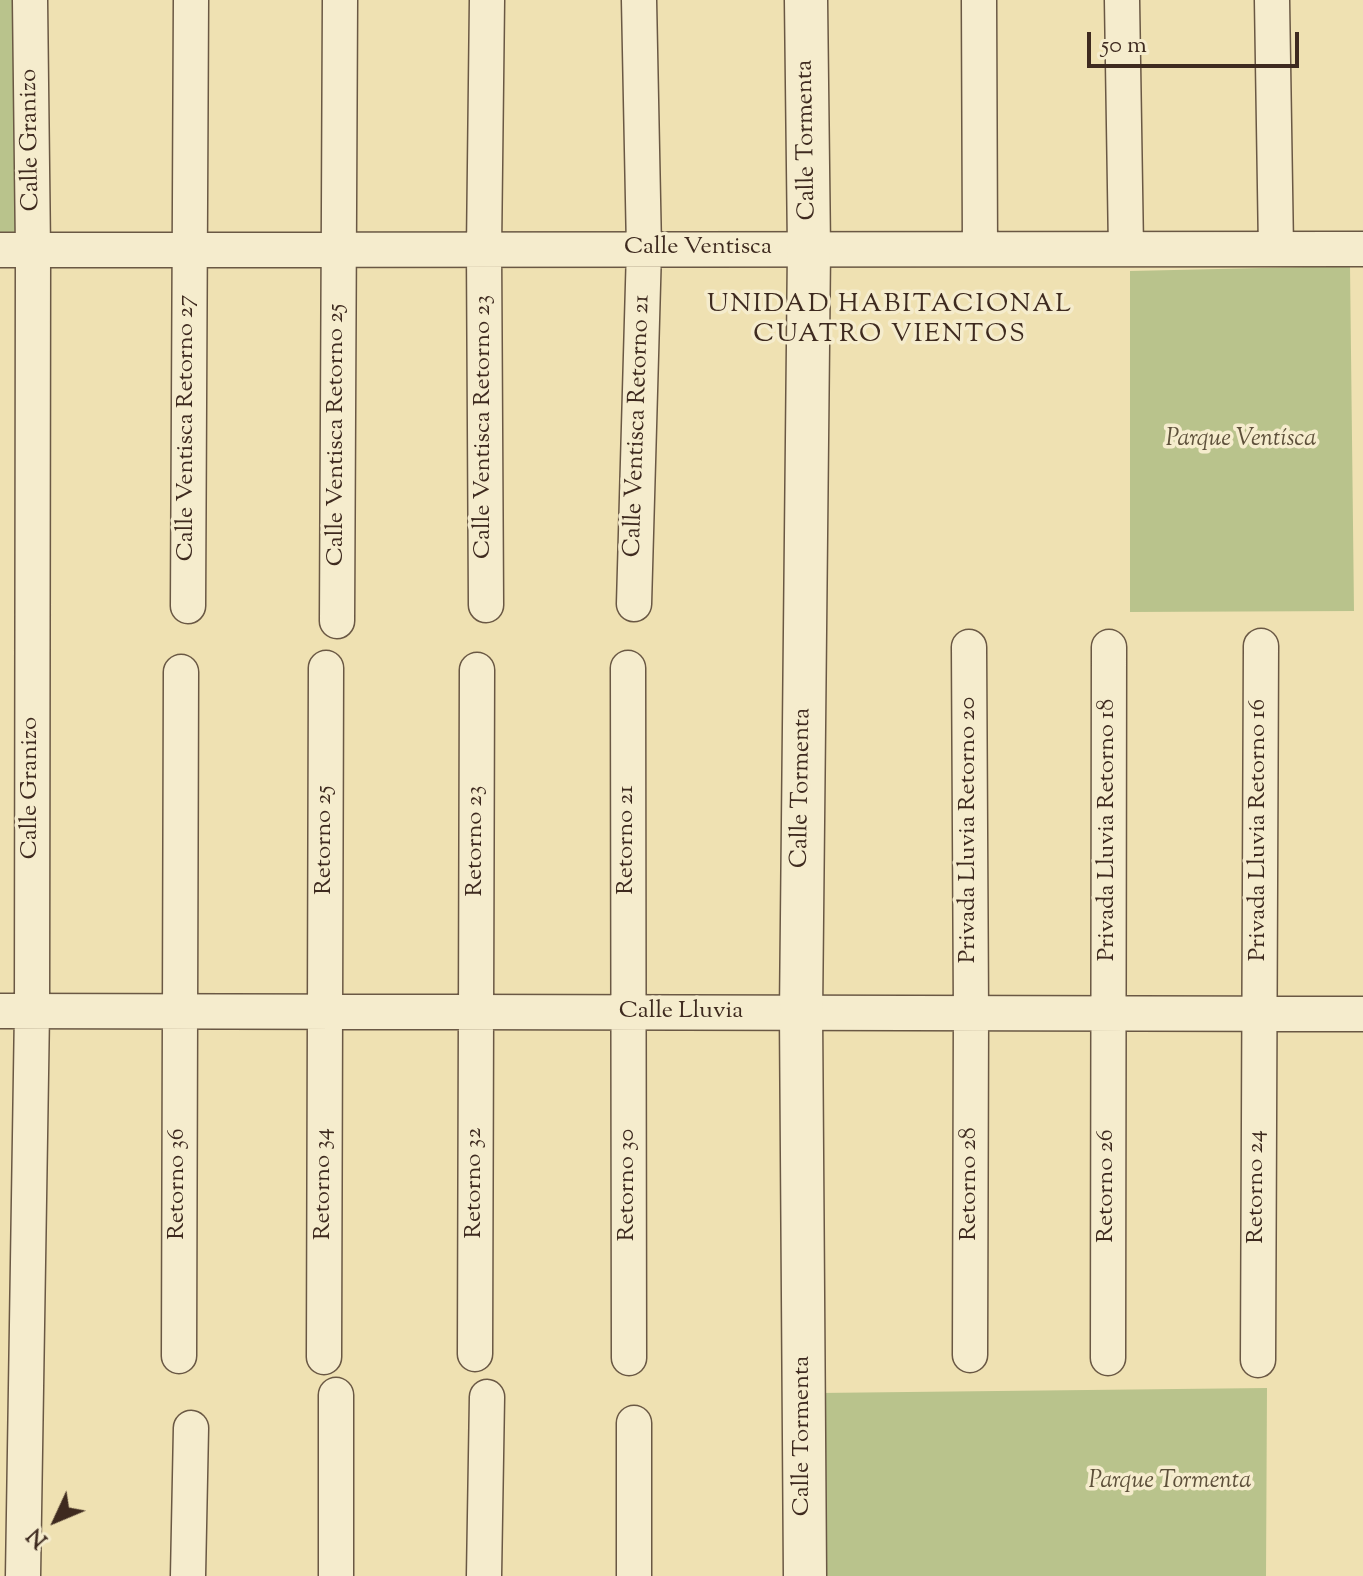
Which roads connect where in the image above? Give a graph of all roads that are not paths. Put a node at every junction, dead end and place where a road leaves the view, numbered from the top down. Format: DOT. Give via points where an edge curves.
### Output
graph roads {
  1 [pos="30,0"];
  2 [pos="191,0"];
  3 [pos="340,0"];
  4 [pos="487,0"];
  5 [pos="639,0"];
  6 [pos="806,0"];
  7 [pos="979,0"];
  8 [pos="1122,0"];
  9 [pos="1272,0"];
  10 [pos="338,249"];
  11 [pos="484,249"];
  12 [pos="644,249"];
  13 [pos="809,249"];
  14 [pos="980,249"];
  15 [pos="1126,249"];
  16 [pos="1276,249"];
  17 [pos="1363,249"];
  18 [pos="16,250"];
  19 [pos="189,250"];
  20 [pos="634,604"];
  21 [pos="486,605"];
  22 [pos="188,606"];
  23 [pos="337,621"];
  24 [pos="1261,646"];
  25 [pos="969,647"];
  26 [pos="1109,647"];
  27 [pos="326,668"];
  28 [pos="628,668"];
  29 [pos="477,670"];
  30 [pos="181,672"];
  31 [pos="16,1011"];
  32 [pos="180,1012"];
  33 [pos="325,1012"];
  34 [pos="476,1012"];
  35 [pos="628,1013"];
  36 [pos="801,1013"];
  37 [pos="971,1013"];
  38 [pos="1108,1014"];
  39 [pos="1259,1014"];
  40 [pos="1363,1014"];
  41 [pos="475,1354"];
  42 [pos="970,1355"];
  43 [pos="179,1356"];
  44 [pos="324,1357"];
  45 [pos="629,1358"];
  46 [pos="1108,1358"];
  47 [pos="1258,1360"];
  48 [pos="336,1395"];
  49 [pos="487,1397"];
  50 [pos="634,1423"];
  51 [pos="191,1428"];
  52 [pos="23,1576"];
  53 [pos="188,1576"];
  54 [pos="336,1576"];
  55 [pos="484,1576"];
  56 [pos="634,1576"];
  57 [pos="805,1576"];
  1 -- 18 [label="street, Calle Granizo"];
  2 -- 19 [label="street, Calle Ventisca Retorno 27"];
  3 -- 10 [label="street, Calle Ventisca Retorno 25"];
  4 -- 11 [label="street, Calle Ventisca Retorno 23"];
  5 -- 12 [label="street"];
  6 -- 13 [label="street, Calle Tormenta"];
  7 -- 14 [label="street"];
  8 -- 15 [label="street"];
  9 -- 16 [label="street"];
  10 -- 11 [label="street, Calle Ventisca"];
  10 -- 19 [label="street, Calle Ventisca"];
  10 -- 23 [label="street, Calle Ventisca Retorno 25"];
  11 -- 12 [label="street, Calle Ventisca"];
  11 -- 21 [label="street, Calle Ventisca Retorno 23"];
  12 -- 13 [label="street, Calle Ventisca"];
  12 -- 20 [label="street, Calle Ventisca Retorno 21"];
  13 -- 14 [label="street, Calle Ventisca"];
  13 -- 36 [label="street, Calle Tormenta"];
  14 -- 15 [label="street, Calle Ventisca"];
  15 -- 16 [label="street, Calle Ventisca"];
  16 -- 17 [label="street, Calle Ventisca"];
  18 -- 19 [label="street, Calle Ventisca"];
  18 -- 31 [label="street, Calle Granizo"];
  19 -- 22 [label="street, Calle Ventisca Retorno 27"];
  24 -- 39 [label="street, Privada Lluvia Retorno 16"];
  25 -- 37 [label="street, Privada Lluvia Retorno 20"];
  26 -- 38 [label="street, Privada Lluvia Retorno 18"];
  27 -- 33 [label="street, Retorno 25"];
  28 -- 35 [label="street, Retorno 21"];
  29 -- 34 [label="street, Retorno 23"];
  30 -- 32 [label="street, Retorno 36"];
  31 -- 32 [label="street, Calle Lluvia"];
  31 -- 52 [label="street, Calle Granizo"];
  32 -- 33 [label="street, Calle Lluvia"];
  32 -- 43 [label="street, Retorno 36"];
  33 -- 34 [label="street, Calle Lluvia"];
  33 -- 44 [label="street, Retorno 34"];
  34 -- 35 [label="street, Calle Lluvia"];
  34 -- 41 [label="street, Retorno 32"];
  35 -- 36 [label="street, Calle Lluvia"];
  35 -- 45 [label="street, Retorno 30"];
  36 -- 37 [label="street, Calle Lluvia"];
  36 -- 57 [label="street, Calle Tormenta"];
  37 -- 38 [label="street, Calle Lluvia"];
  37 -- 42 [label="street, Retorno 28"];
  38 -- 39 [label="street, Calle Lluvia"];
  38 -- 46 [label="street, Retorno 26"];
  39 -- 40 [label="street, Calle Lluvia"];
  39 -- 47 [label="street, Retorno 24"];
  48 -- 54 [label="street"];
  49 -- 55 [label="street"];
  50 -- 56 [label="street"];
  51 -- 53 [label="street"];
}
